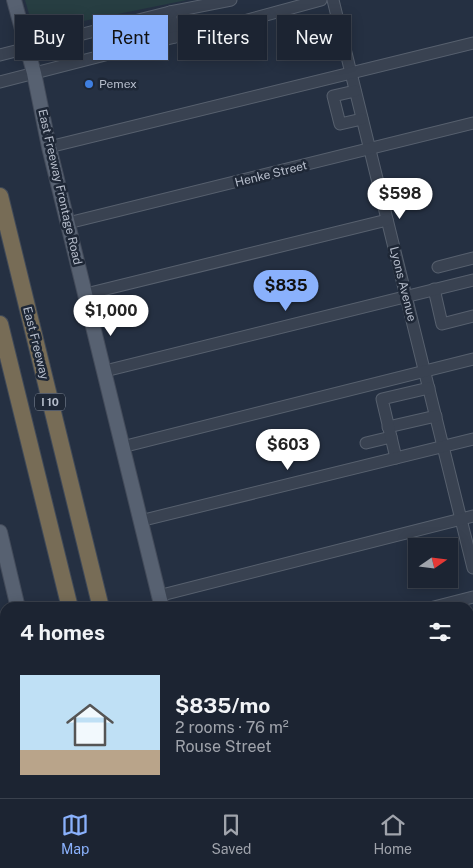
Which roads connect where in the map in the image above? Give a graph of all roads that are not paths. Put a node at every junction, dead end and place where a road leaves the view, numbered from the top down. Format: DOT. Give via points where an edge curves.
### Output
graph roads {
  1 [pos="14,0"];
  2 [pos="228,0"];
  3 [pos="321,0"];
  4 [pos="333,0"];
  5 [pos="170,12"];
  6 [pos="18,15"];
  7 [pos="83,34"];
  8 [pos="175,37"];
  9 [pos="473,43"];
  10 [pos="15,51"];
  11 [pos="0,55"];
  12 [pos="30,60"];
  13 [pos="34,73"];
  14 [pos="351,73"];
  15 [pos="0,82"];
  16 [pos="355,91"];
  17 [pos="362,119"];
  18 [pos="473,123"];
  19 [pos="49,147"];
  20 [pos="369,149"];
  21 [pos="0,196"];
  22 [pos="387,220"];
  23 [pos="68,223"];
  24 [pos="473,258"];
  25 [pos="438,267"];
  26 [pos="473,280"];
  27 [pos="434,289"];
  28 [pos="86,294"];
  29 [pos="405,296"];
  30 [pos="473,316"];
  31 [pos="0,324"];
  32 [pos="473,359"];
  33 [pos="104,370"];
  34 [pos="424,371"];
  35 [pos="429,388"];
  36 [pos="436,416"];
  37 [pos="389,432"];
  38 [pos="473,439"];
  39 [pos="366,443"];
  40 [pos="122,446"];
  41 [pos="443,446"];
  42 [pos="396,458"];
  43 [pos="473,516"];
  44 [pos="460,519"];
  45 [pos="140,521"];
  46 [pos="0,532"];
  47 [pos="3,554"];
  48 [pos="473,568"];
  49 [pos="473,597"];
  50 [pos="16,602"];
  51 [pos="69,602"];
  52 [pos="100,602"];
  53 [pos="160,602"];
  54 [pos="453,602"];
  1 -- 6 [label="main road, East Freeway Frontage Road"];
  2 -- 5 [label="street"];
  3 -- 8 [label="street"];
  4 -- 14 [label="street, Lyons Avenue"];
  5 -- 7 [label="street"];
  5 -- 8 [label="street"];
  8 -- 13 [label="street"];
  9 -- 14 [label="street"];
  10 -- 11 [label="street"];
  12 -- 13 [label="main road, East Freeway Frontage Road"];
  13 -- 15 [label="street"];
  13 -- 19 [label="main road, East Freeway Frontage Road"];
  14 -- 16 [label="street, Lyons Avenue"];
  14 -- 19 [label="street"];
  16 -- 17 [label="street, Lyons Avenue"];
  16 -- 17 [label="street" via="333,96 340,124"];
  17 -- 20 [label="street, Lyons Avenue"];
  18 -- 20 [label="street, Henke Street"];
  19 -- 23 [label="main road, East Freeway Frontage Road"];
  20 -- 22 [label="street, Lyons Avenue"];
  20 -- 23 [label="street, Henke Street"];
  21 -- 52 [label="highway, East Freeway / I 10"];
  22 -- 28 [label="street"];
  22 -- 29 [label="street, Lyons Avenue"];
  23 -- 28 [label="main road, East Freeway Frontage Road"];
  24 -- 25 [label="street"];
  26 -- 27 [label="street"];
  27 -- 29 [label="street"];
  27 -- 30 [label="street" via="442,324"];
  28 -- 33 [label="main road, East Freeway Frontage Road"];
  29 -- 33 [label="street"];
  29 -- 34 [label="street, Lyons Avenue"];
  31 -- 51 [label="highway, I 10"];
  32 -- 34 [label="street"];
  33 -- 40 [label="main road, East Freeway Frontage Road"];
  34 -- 35 [label="street, Lyons Avenue"];
  34 -- 40 [label="street"];
  35 -- 36 [label="street, Lyons Avenue"];
  35 -- 37 [label="street" via="382,399"];
  36 -- 37 [label="street"];
  36 -- 41 [label="street, Lyons Avenue"];
  37 -- 39 [label="street"];
  37 -- 42 [label="street"];
  38 -- 41 [label="street"];
  40 -- 45 [label="main road, East Freeway Frontage Road"];
  41 -- 42 [label="street"];
  41 -- 44 [label="street, Lyons Avenue"];
  42 -- 45 [label="street"];
  43 -- 44 [label="street"];
  44 -- 48 [label="street, Lyons Avenue"];
  44 -- 53 [label="street"];
  45 -- 53 [label="main road, East Freeway Frontage Road"];
  46 -- 47 [label="main road"];
  47 -- 50 [label="main road"];
  49 -- 54 [label="street"];
}
